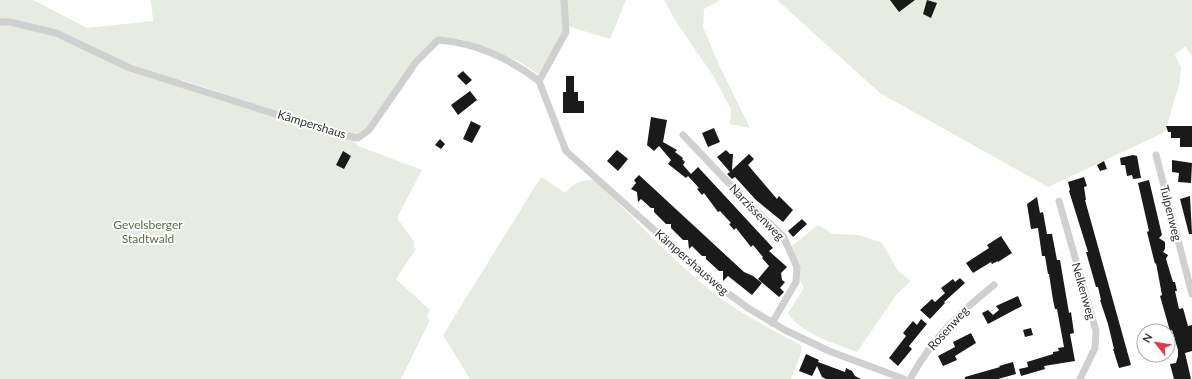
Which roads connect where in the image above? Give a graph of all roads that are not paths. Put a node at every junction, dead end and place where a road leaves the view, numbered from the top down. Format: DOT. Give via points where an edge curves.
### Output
graph roads {
  1 [pos="564,3"];
  2 [pos="0,22"];
  3 [pos="539,81"];
  4 [pos="683,135"];
  5 [pos="1156,155"];
  6 [pos="1059,201"];
  7 [pos="994,284"];
  8 [pos="1192,294"];
  9 [pos="772,323"];
  10 [pos="904,379"];
  11 [pos="910,379"];
  12 [pos="1080,379"];
  1 -- 3 [label="street" via="567,27 564,38"];
  2 -- 3 [label="street, Kämpershaus" via="56,33 130,68 358,138 369,130 416,62 438,40 461,42 501,57 517,64"];
  3 -- 9 [label="street, Kämpershausweg" via="566,151 710,280"];
  4 -- 9 [label="street, Narzissenweg" via="783,236 797,267 796,282"];
  5 -- 8 [label="street, Tulpenweg"];
  6 -- 12 [label="street, Nelkenweg" via="1096,331 1095,348"];
  7 -- 11 [label="street, Rosenweg" via="964,309 939,335 922,357"];
  9 -- 10 [label="street, Kämpershausweg" via="829,351"];
}
